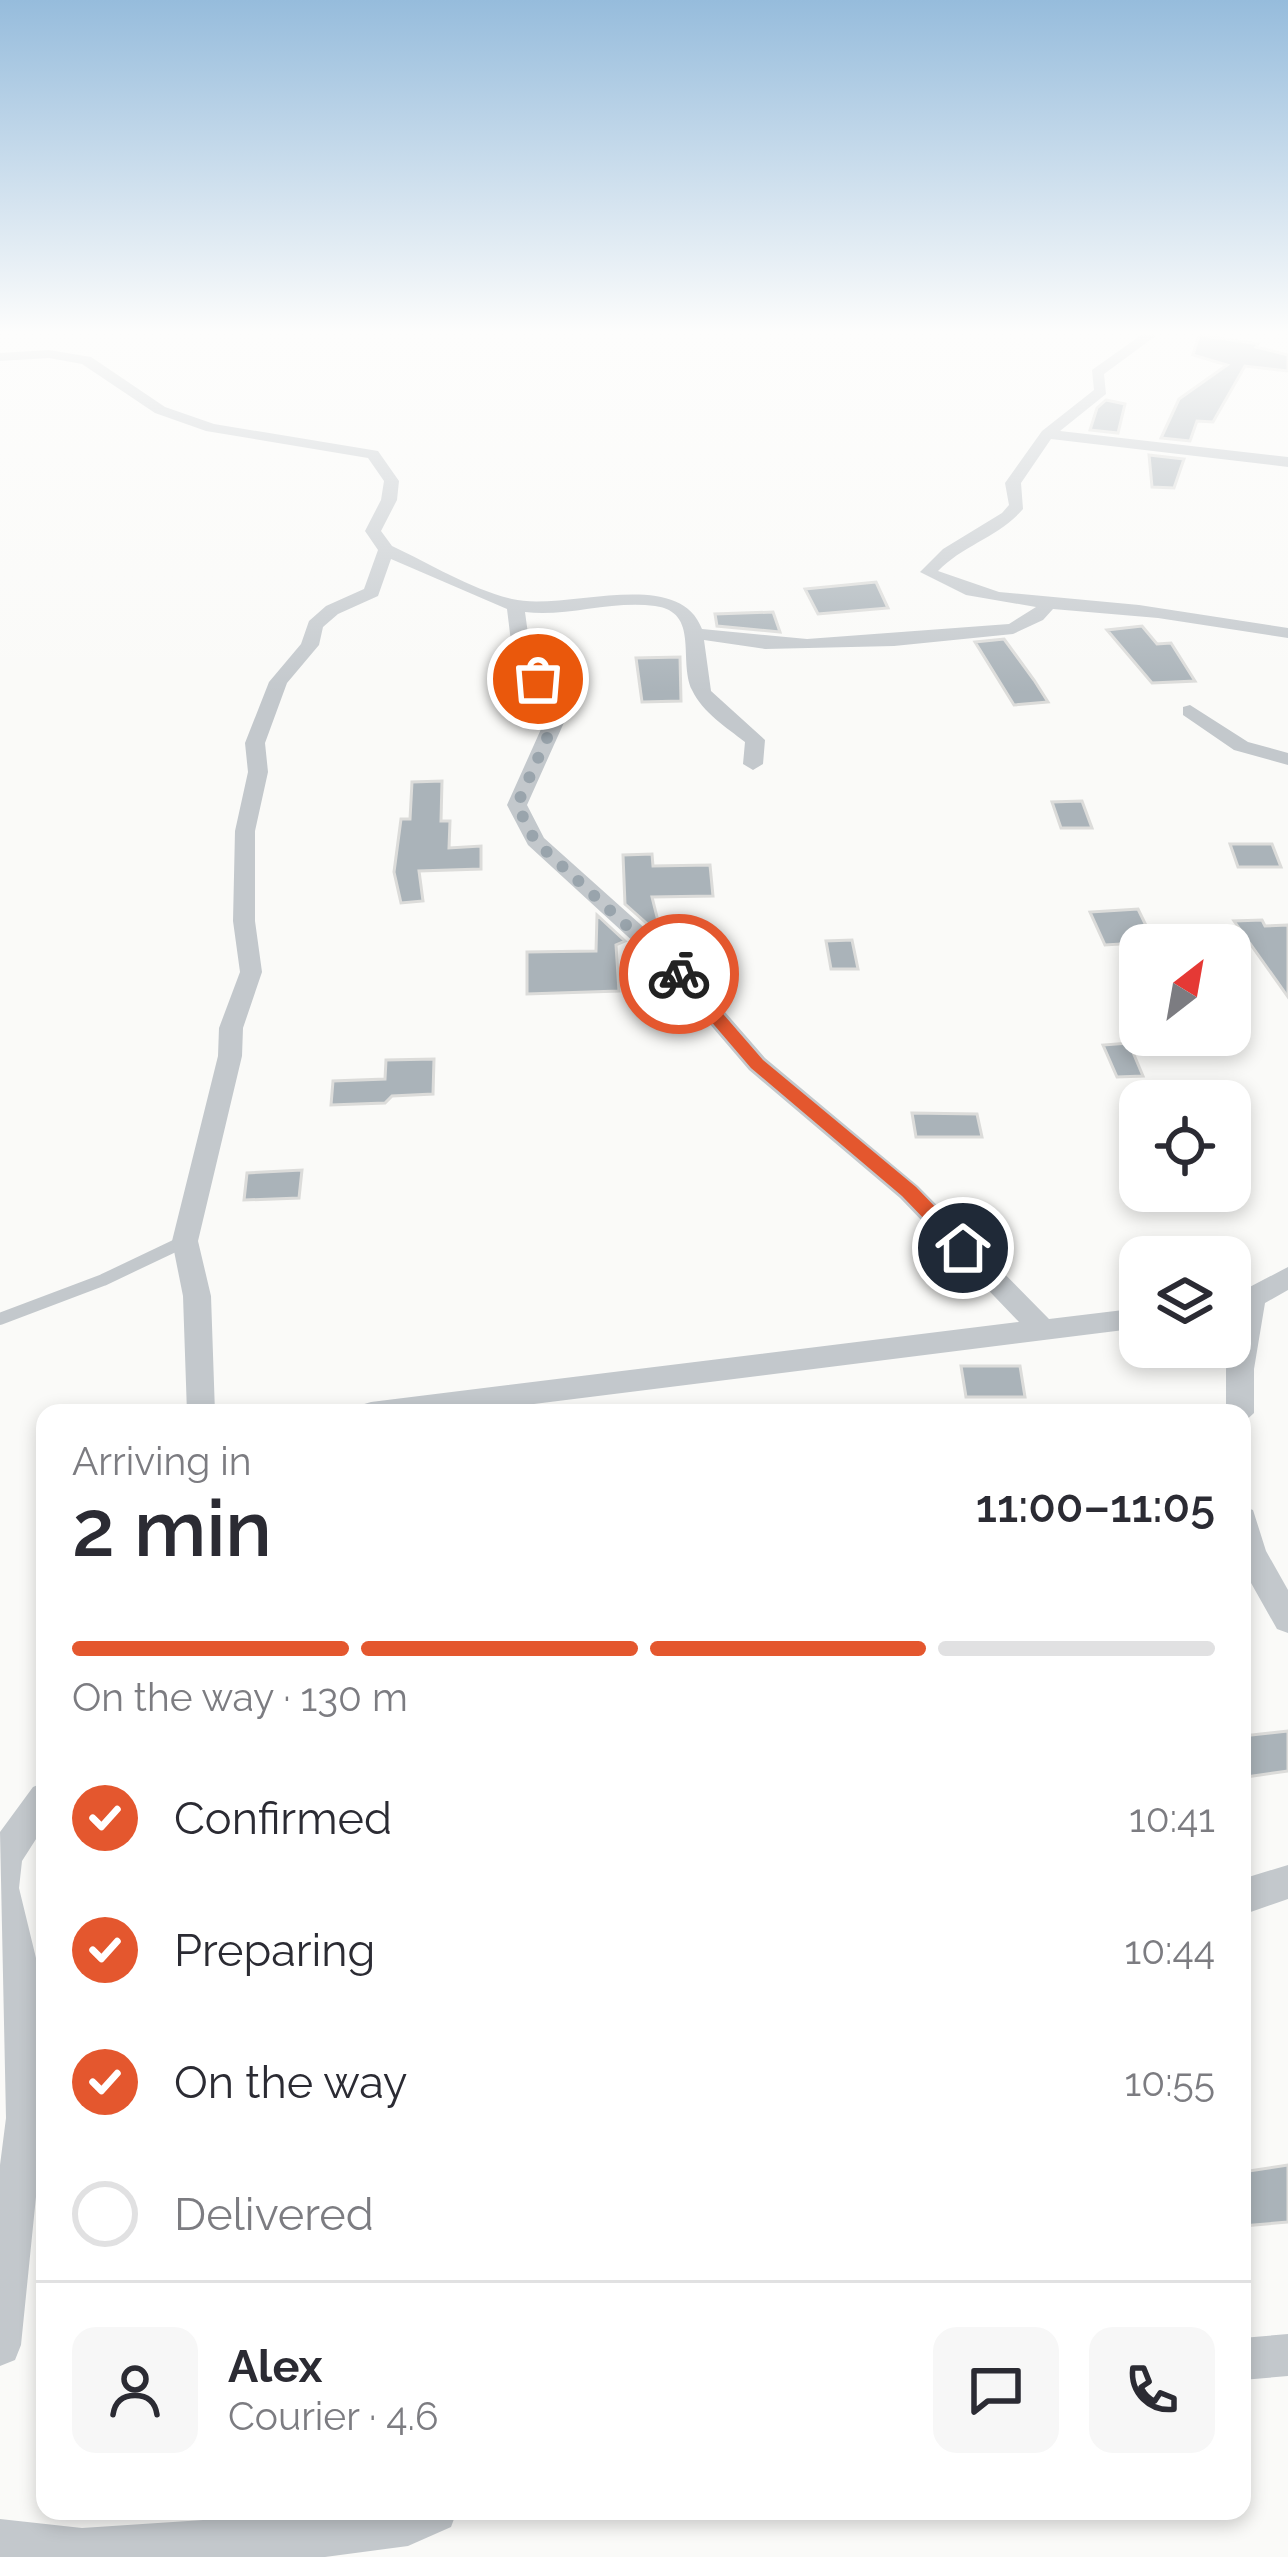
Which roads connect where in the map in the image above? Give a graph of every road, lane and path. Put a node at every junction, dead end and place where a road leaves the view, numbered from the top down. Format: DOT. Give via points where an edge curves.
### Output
graph roads {
  1 [pos="373,454"];
  2 [pos="1033,454"];
  3 [pos="1222,454"];
  4 [pos="1288,462"];
  5 [pos="386,550"];
  6 [pos="1051,601"];
  7 [pos="515,606"];
  8 [pos="693,632"];
  9 [pos="1288,633"];
  10 [pos="1190,711"];
  11 [pos="1288,759"];
  12 [pos="753,764"];
  13 [pos="185,1241"];
  14 [pos="1288,1277"];
  15 [pos="1288,1293"];
  16 [pos="1251,1295"];
  17 [pos="1251,1299"];
  18 [pos="0,1319"];
  19 [pos="1119,1321"];
  20 [pos="1045,1332"];
  21 [pos="1240,1368"];
  22 [pos="201,1404"];
  23 [pos="446,1404"];
  24 [pos="1240,1404"];
  25 [pos="1251,1551"];
  26 [pos="1288,1618"];
  27 [pos="36,1809"];
  28 [pos="1288,1882"];
  29 [pos="1251,1894"];
  30 [pos="0,2345"];
  31 [pos="1288,2355"];
  32 [pos="1251,2358"];
  33 [pos="416,2520"];
  34 [pos="0,2540"];
  1 -- 5 [label="street" via="389,468 394,491 373,531"];
  2 -- 6 [label="street" via="1013,483 1017,506 1007,520 940,556 928,572 947,587"];
  3 -- 4 [label="street"];
  5 -- 7 [label="street"];
  5 -- 13 [label="street" via="372,592 315,625 310,644 278,682 255,742 258,772 245,830 251,972 231,1028"];
  6 -- 8 [label="street" via="1013,629 770,644"];
  6 -- 9 [label="street"];
  7 -- 8 [label="street" via="659,598 682,608"];
  7 -- 20 [label="street" via="522,658 556,718 517,805 535,841 670,963 757,1064 909,1192"];
  8 -- 12 [label="street" via="699,685 713,708 755,740"];
  10 -- 11 [label="street" via="1241,746"];
  13 -- 18 [label="lane"];
  13 -- 22 [label="street" via="197,1296"];
  14 -- 16 [label="street"];
  15 -- 17 [label="street"];
  19 -- 20 [label="street"];
  20 -- 23 [label="street"];
  21 -- 24 [label="street"];
  25 -- 26 [label="street"];
  27 -- 30 [label="street" via="5,1858 2,1888 18,1958 25,2118"];
  28 -- 29 [label="street"];
  31 -- 32 [label="street"];
  33 -- 34 [label="street" via="359,2532 82,2551"];
}
